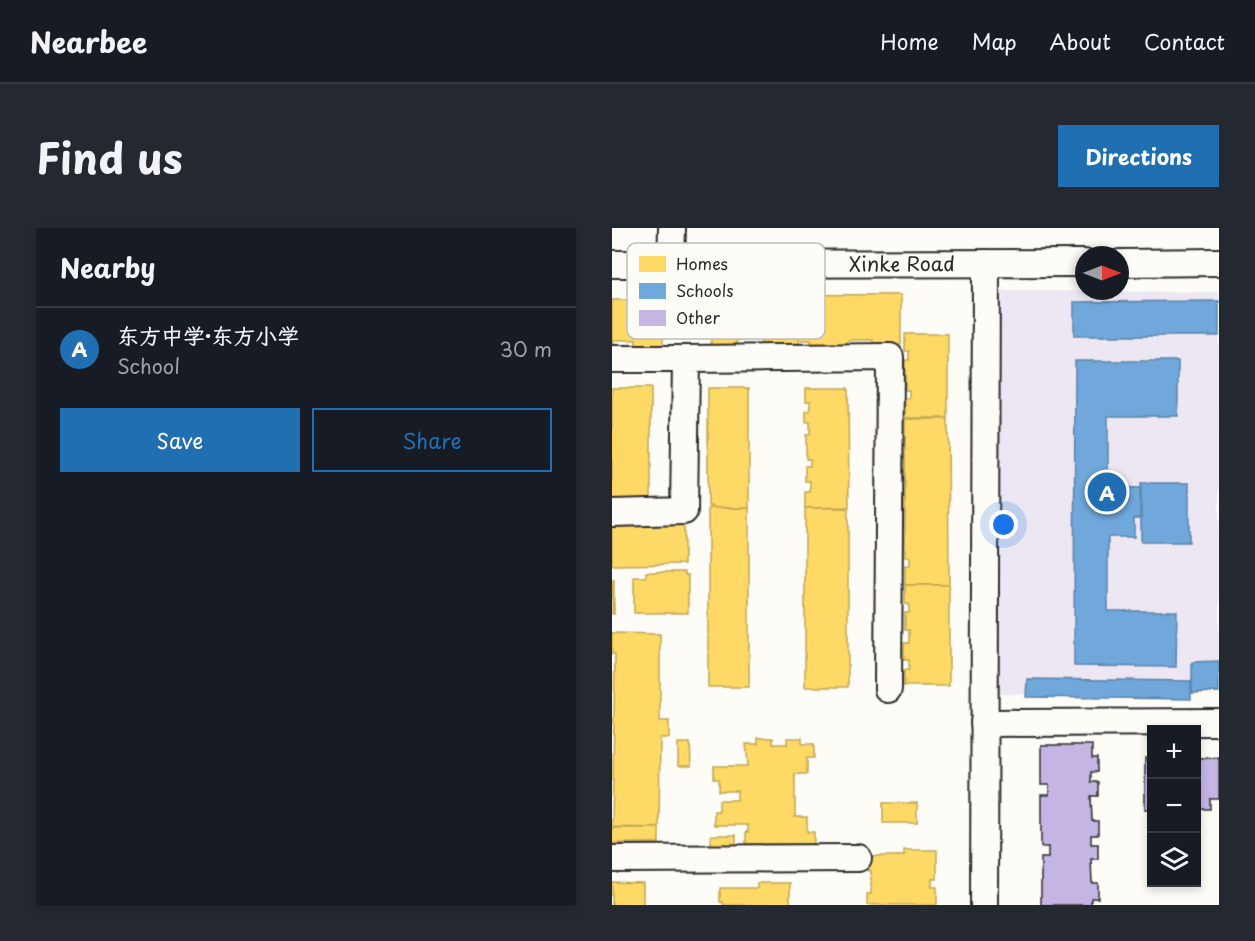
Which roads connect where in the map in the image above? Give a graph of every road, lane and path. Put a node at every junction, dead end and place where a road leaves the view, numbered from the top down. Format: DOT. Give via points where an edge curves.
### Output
graph roads {
  1 [pos="672,228"];
  2 [pos="672,243"];
  3 [pos="1219,262"];
  4 [pos="986,263"];
  5 [pos="1075,263"];
  6 [pos="1129,263"];
  7 [pos="825,264"];
  8 [pos="686,358"];
  9 [pos="612,359"];
  10 [pos="612,513"];
  11 [pos="888,689"];
  12 [pos="1219,722"];
  13 [pos="984,723"];
  14 [pos="858,858"];
  15 [pos="612,859"];
  16 [pos="984,905"];
  1 -- 2 [label="street"];
  3 -- 6 [label="street"];
  4 -- 5 [label="street, Xinke Road"];
  4 -- 7 [label="street, Xinke Road"];
  4 -- 13 [label="street"];
  8 -- 9 [label="street"];
  8 -- 10 [label="street" via="684,511"];
  8 -- 11 [label="street" via="890,357"];
  12 -- 13 [label="street"];
  13 -- 16 [label="street"];
  14 -- 15 [label="street"];
}
